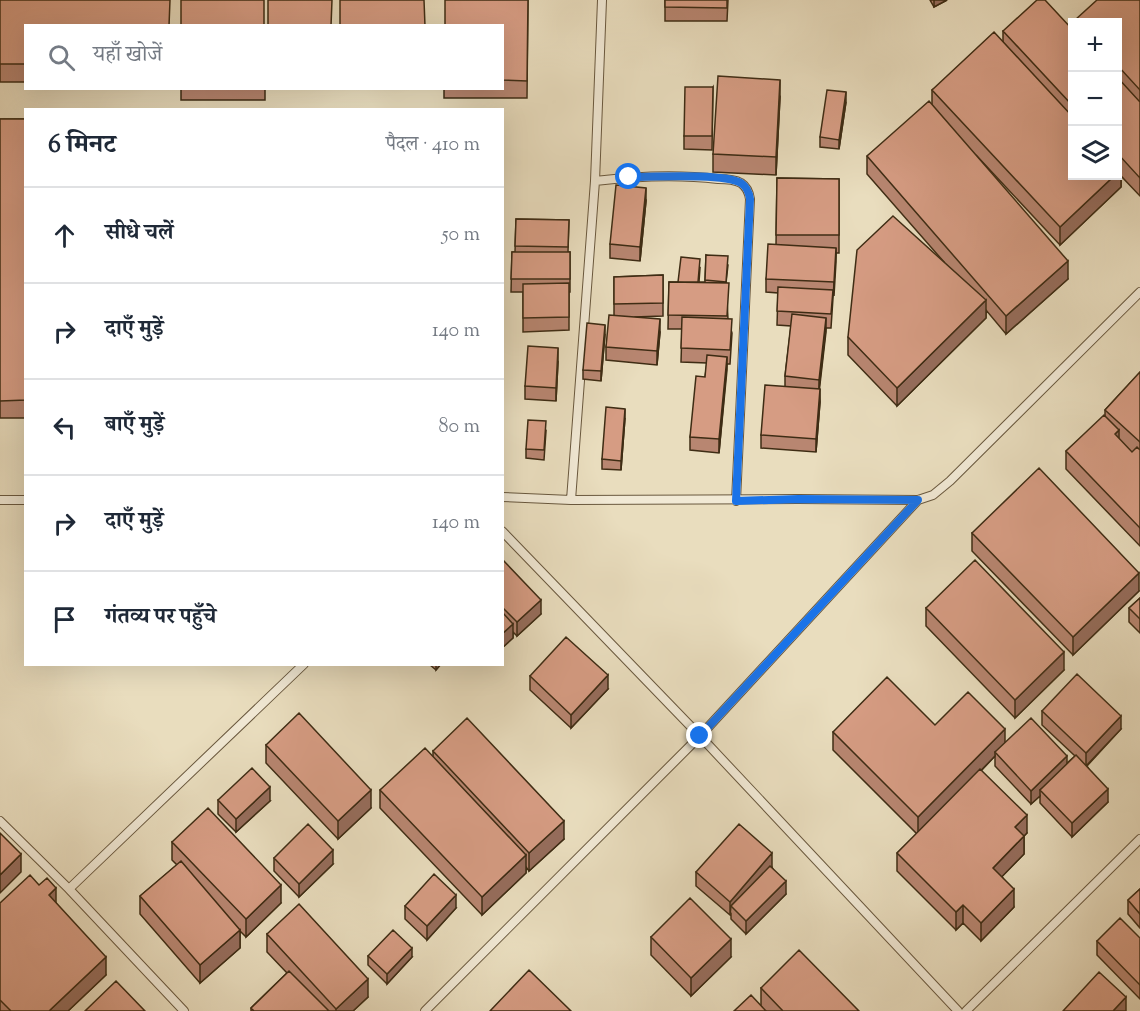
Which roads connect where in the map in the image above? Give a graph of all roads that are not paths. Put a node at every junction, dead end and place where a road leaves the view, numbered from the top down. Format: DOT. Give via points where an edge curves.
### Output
graph roads {
  1 [pos="602,0"];
  2 [pos="595,181"];
  3 [pos="1140,292"];
  4 [pos="504,497"];
  5 [pos="0,500"];
  6 [pos="24,500"];
  7 [pos="571,500"];
  8 [pos="918,500"];
  9 [pos="736,501"];
  10 [pos="504,533"];
  11 [pos="302,666"];
  12 [pos="700,736"];
  13 [pos="0,821"];
  14 [pos="1140,839"];
  15 [pos="69,889"];
  16 [pos="184,1011"];
  17 [pos="424,1011"];
  18 [pos="958,1011"];
  19 [pos="966,1011"];
  1 -- 2 [label="lane"];
  2 -- 7 [label="lane"];
  2 -- 9 [label="lane" via="694,176 734,180 748,190"];
  3 -- 8 [label="lane" via="950,481 933,495"];
  4 -- 7 [label="lane"];
  5 -- 6 [label="lane"];
  7 -- 9 [label="lane"];
  8 -- 9 [label="lane"];
  8 -- 12 [label="lane"];
  10 -- 12 [label="lane"];
  11 -- 15 [label="lane"];
  12 -- 17 [label="lane"];
  12 -- 18 [label="lane"];
  13 -- 15 [label="lane"];
  14 -- 19 [label="lane"];
  15 -- 16 [label="lane"];
}
